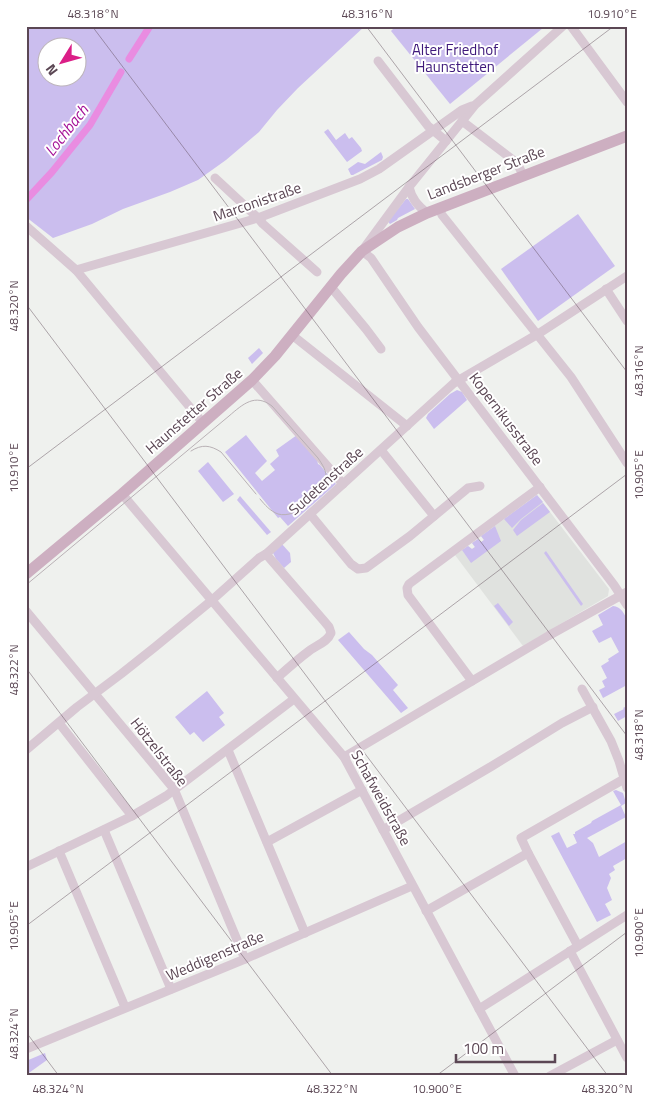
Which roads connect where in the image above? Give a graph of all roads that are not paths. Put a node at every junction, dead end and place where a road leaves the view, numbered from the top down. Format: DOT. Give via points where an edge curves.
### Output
graph roads {
  1 [pos="563,26"];
  2 [pos="571,26"];
  3 [pos="378,61"];
  4 [pos="627,102"];
  5 [pos="475,105"];
  6 [pos="462,121"];
  7 [pos="434,130"];
  8 [pos="627,136"];
  9 [pos="446,141"];
  10 [pos="524,175"];
  11 [pos="215,178"];
  12 [pos="409,187"];
  13 [pos="439,208"];
  14 [pos="427,212"];
  15 [pos="258,218"];
  16 [pos="27,227"];
  17 [pos="362,251"];
  18 [pos="76,270"];
  19 [pos="317,272"];
  20 [pos="627,276"];
  21 [pos="331,287"];
  22 [pos="606,289"];
  23 [pos="627,321"];
  24 [pos="538,334"];
  25 [pos="292,335"];
  26 [pos="381,349"];
  27 [pos="252,380"];
  28 [pos="459,380"];
  29 [pos="202,423"];
  30 [pos="407,426"];
  31 [pos="381,450"];
  32 [pos="627,463"];
  33 [pos="343,484"];
  34 [pos="480,486"];
  35 [pos="540,486"];
  36 [pos="122,494"];
  37 [pos="310,514"];
  38 [pos="434,516"];
  39 [pos="266,554"];
  40 [pos="26,574"];
  41 [pos="624,594"];
  42 [pos="211,601"];
  43 [pos="627,605"];
  44 [pos="26,611"];
  45 [pos="277,678"];
  46 [pos="472,681"];
  47 [pos="582,689"];
  48 [pos="96,694"];
  49 [pos="294,699"];
  50 [pos="593,706"];
  51 [pos="59,723"];
  52 [pos="26,750"];
  53 [pos="228,750"];
  54 [pos="344,757"];
  55 [pos="626,784"];
  56 [pos="174,789"];
  57 [pos="362,790"];
  58 [pos="132,816"];
  59 [pos="104,830"];
  60 [pos="383,830"];
  61 [pos="267,842"];
  62 [pos="59,851"];
  63 [pos="528,853"];
  64 [pos="26,867"];
  65 [pos="412,886"];
  66 [pos="426,911"];
  67 [pos="627,915"];
  68 [pos="305,933"];
  69 [pos="574,949"];
  70 [pos="245,959"];
  71 [pos="171,989"];
  72 [pos="125,1007"];
  73 [pos="480,1008"];
  74 [pos="617,1040"];
  75 [pos="26,1049"];
  76 [pos="627,1058"];
  77 [pos="512,1075"];
  78 [pos="550,1076"];
  1 -- 5 [label="street"];
  2 -- 4 [label="street"];
  3 -- 7 [label="street"];
  5 -- 6 [label="street"];
  5 -- 7 [label="street, Marconistraße"];
  6 -- 9 [label="street"];
  6 -- 10 [label="street" via="517,163"];
  7 -- 9 [label="street"];
  7 -- 15 [label="street, Marconistraße" via="370,175"];
  8 -- 10 [label="main road, Landsberger Straße"];
  9 -- 12 [label="street"];
  10 -- 13 [label="main road, Landsberger Straße"];
  11 -- 15 [label="street"];
  12 -- 14 [label="street" via="415,202"];
  12 -- 17 [label="street"];
  13 -- 14 [label="main road, Landsberger Straße"];
  13 -- 24 [label="street"];
  14 -- 17 [label="main road, Landsberger Straße"];
  15 -- 18 [label="street, Marconistraße"];
  15 -- 19 [label="street"];
  16 -- 18 [label="street"];
  17 -- 21 [label="main road, Haunstetter Straße"];
  17 -- 28 [label="street, Kopernikusstraße" via="371,258"];
  18 -- 29 [label="street"];
  20 -- 22 [label="street, Sudetenstraße"];
  21 -- 25 [label="main road, Haunstetter Straße"];
  21 -- 26 [label="street"];
  22 -- 23 [label="street"];
  22 -- 24 [label="street, Sudetenstraße"];
  24 -- 28 [label="street, Sudetenstraße"];
  24 -- 32 [label="street" via="571,377"];
  25 -- 27 [label="main road, Haunstetter Straße"];
  25 -- 30 [label="street"];
  27 -- 29 [label="main road, Haunstetter Straße"];
  27 -- 33 [label="street"];
  28 -- 30 [label="street, Sudetenstraße"];
  28 -- 35 [label="street, Kopernikusstraße"];
  29 -- 36 [label="main road, Haunstetter Straße"];
  30 -- 31 [label="street, Sudetenstraße"];
  31 -- 33 [label="street, Sudetenstraße"];
  31 -- 38 [label="street"];
  33 -- 37 [label="street, Sudetenstraße"];
  34 -- 38 [label="street" via="468,488"];
  35 -- 41 [label="street, Kopernikusstraße"];
  35 -- 46 [label="street" via="409,584 408,595"];
  36 -- 40 [label="main road, Haunstetter Straße"];
  36 -- 42 [label="street, Schafweidstraße"];
  37 -- 38 [label="street" via="358,569 366,568"];
  37 -- 39 [label="street, Sudetenstraße"];
  39 -- 42 [label="street, Sudetenstraße"];
  39 -- 45 [label="street" via="331,633 329,638 311,648"];
  41 -- 43 [label="street, Kopernikusstraße"];
  41 -- 46 [label="street"];
  42 -- 45 [label="street, Schafweidstraße"];
  42 -- 48 [label="street, Sudetenstraße"];
  44 -- 48 [label="street, Hötzelstraße"];
  45 -- 49 [label="street, Schafweidstraße"];
  46 -- 54 [label="street"];
  47 -- 50 [label="street"];
  48 -- 51 [label="street, Sudetenstraße"];
  48 -- 56 [label="street, Hötzelstraße"];
  49 -- 53 [label="street"];
  49 -- 54 [label="street, Schafweidstraße"];
  50 -- 55 [label="street" via="611,741"];
  50 -- 60 [label="street"];
  51 -- 52 [label="street, Sudetenstraße"];
  51 -- 58 [label="street"];
  53 -- 56 [label="street"];
  53 -- 61 [label="street"];
  54 -- 57 [label="street, Schafweidstraße"];
  55 -- 63 [label="street" via="521,838"];
  56 -- 58 [label="street"];
  56 -- 70 [label="street, Hötzelstraße"];
  57 -- 60 [label="street, Schafweidstraße"];
  57 -- 61 [label="street"];
  58 -- 59 [label="street"];
  59 -- 62 [label="street"];
  59 -- 71 [label="street"];
  60 -- 65 [label="street, Schafweidstraße"];
  61 -- 68 [label="street"];
  62 -- 64 [label="street"];
  62 -- 72 [label="street"];
  63 -- 66 [label="street"];
  63 -- 69 [label="street"];
  65 -- 66 [label="street, Schafweidstraße"];
  65 -- 68 [label="street, Weddigenstraße"];
  66 -- 73 [label="street, Schafweidstraße"];
  67 -- 69 [label="street"];
  68 -- 70 [label="street, Weddigenstraße"];
  69 -- 73 [label="street"];
  69 -- 74 [label="street"];
  70 -- 71 [label="street, Weddigenstraße"];
  71 -- 72 [label="street, Weddigenstraße"];
  72 -- 75 [label="street, Weddigenstraße"];
  73 -- 77 [label="street, Schafweidstraße"];
  74 -- 76 [label="street"];
  74 -- 78 [label="street"];
}
